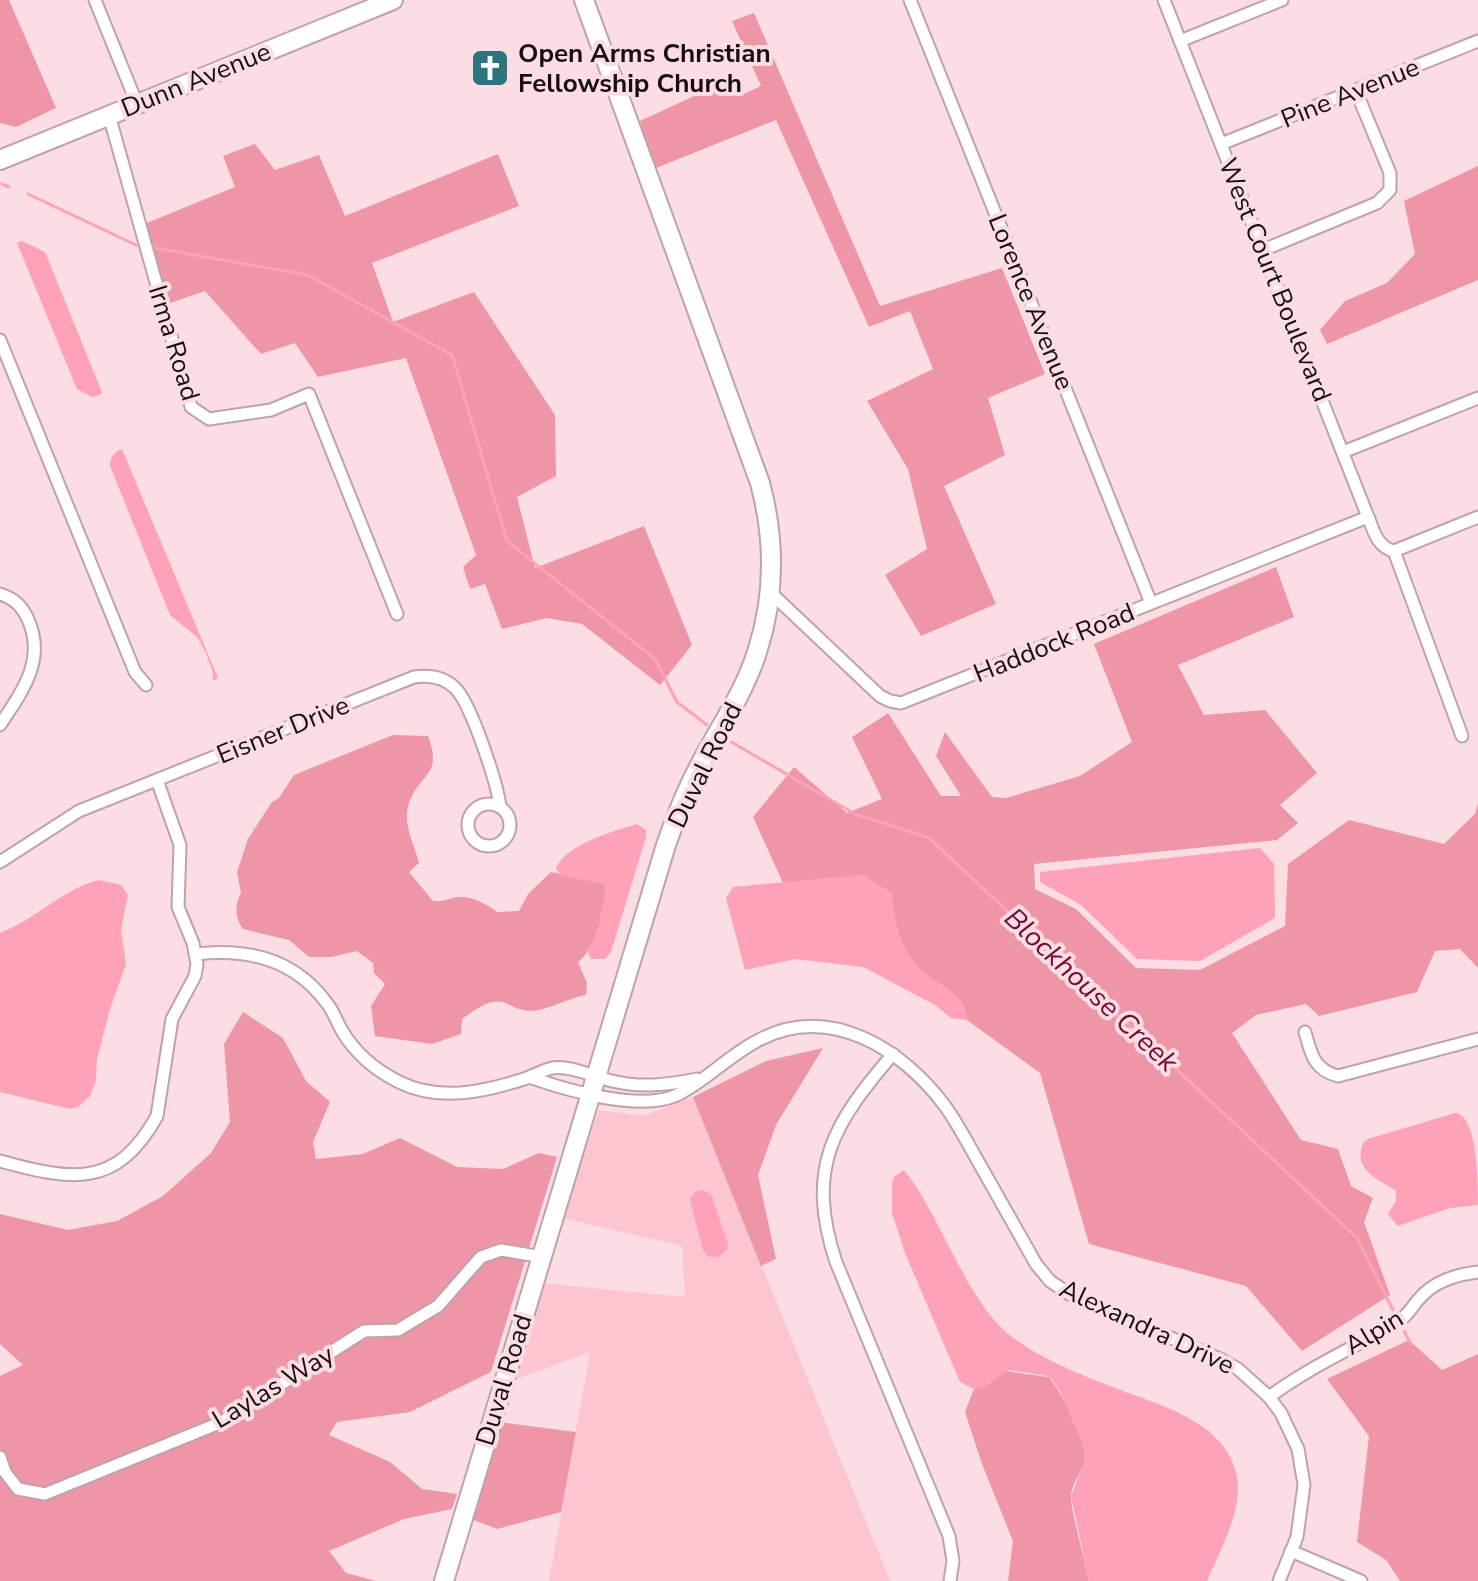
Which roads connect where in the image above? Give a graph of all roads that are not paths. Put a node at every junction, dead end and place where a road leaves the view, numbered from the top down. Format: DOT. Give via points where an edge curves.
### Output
graph roads {
  1 [pos="95,0"];
  2 [pos="393,0"];
  3 [pos="584,0"];
  4 [pos="910,0"];
  5 [pos="1164,0"];
  6 [pos="1282,0"];
  7 [pos="1180,41"];
  8 [pos="1478,41"];
  9 [pos="1356,91"];
  10 [pos="137,104"];
  11 [pos="109,115"];
  12 [pos="1221,144"];
  13 [pos="1,155"];
  14 [pos="1263,250"];
  15 [pos="0,340"];
  16 [pos="1478,398"];
  17 [pos="1343,452"];
  18 [pos="1368,517"];
  19 [pos="1478,517"];
  20 [pos="1394,551"];
  21 [pos="770,592"];
  22 [pos="0,594"];
  23 [pos="1151,603"];
  24 [pos="397,614"];
  25 [pos="146,685"];
  26 [pos="0,725"];
  27 [pos="1462,736"];
  28 [pos="157,780"];
  29 [pos="500,806"];
  30 [pos="0,862"];
  31 [pos="196,954"];
  32 [pos="1305,1032"];
  33 [pos="1478,1039"];
  34 [pos="893,1054"];
  35 [pos="529,1077"];
  36 [pos="701,1078"];
  37 [pos="594,1085"];
  38 [pos="0,1161"];
  39 [pos="542,1257"];
  40 [pos="1478,1272"];
  41 [pos="1269,1397"];
  42 [pos="0,1457"];
  43 [pos="1291,1551"];
  44 [pos="444,1581"];
  45 [pos="950,1581"];
  46 [pos="1279,1581"];
  47 [pos="1361,1581"];
  1 -- 10 [label="street"];
  2 -- 10 [label="main road, Dunn Avenue"];
  3 -- 21 [label="main road, Duval Road" via="760,483 771,545"];
  4 -- 23 [label="street, Lorence Avenue"];
  5 -- 7 [label="street, West Court Boulevard"];
  6 -- 7 [label="street"];
  7 -- 12 [label="street, West Court Boulevard"];
  8 -- 9 [label="street, Pine Avenue"];
  9 -- 12 [label="street, Pine Avenue"];
  9 -- 14 [label="street" via="1390,173 1390,190 1377,203"];
  10 -- 11 [label="main road, Dunn Avenue"];
  11 -- 13 [label="main road, Dunn Avenue"];
  11 -- 24 [label="street, Irma Road" via="191,407 209,419 271,410 309,394"];
  12 -- 14 [label="street, West Court Boulevard"];
  14 -- 17 [label="street, West Court Boulevard"];
  15 -- 25 [label="street" via="135,672"];
  16 -- 17 [label="street"];
  17 -- 18 [label="street, West Court Boulevard"];
  18 -- 20 [label="street, West Court Boulevard" via="1380,543"];
  18 -- 23 [label="street, Haddock Road"];
  19 -- 20 [label="street"];
  20 -- 27 [label="street, West Court Boulevard"];
  21 -- 23 [label="street, Haddock Road" via="880,696 901,703"];
  21 -- 37 [label="main road, Duval Road" via="750,671 683,800 666,845"];
  22 -- 26 [label="street" via="20,604 37,649 33,667"];
  28 -- 29 [label="street, Eisner Drive" via="425,675 445,680 463,697"];
  28 -- 30 [label="street, Eisner Drive" via="79,811"];
  28 -- 31 [label="street" via="180,845 178,907"];
  31 -- 35 [label="street" via="250,953 293,970 328,1003 365,1059 411,1087 475,1092"];
  31 -- 38 [label="street" via="195,976 172,1019 157,1116 142,1139 114,1164 74,1177"];
  32 -- 33 [label="street" via="1317,1067 1338,1076"];
  34 -- 36 [label="street, Alexandra Drive" via="854,1032 797,1027 760,1039"];
  34 -- 41 [label="street, Alexandra Drive" via="946,1107 1050,1281 1238,1369"];
  34 -- 45 [label="street" via="855,1098 836,1133 825,1168 825,1222 836,1262 949,1536"];
  35 -- 37 [label="street"];
  35 -- 37 [label="street" via="553,1068"];
  36 -- 37 [label="street, Alexandra Drive" via="650,1086"];
  36 -- 37 [label="street, Alexandra Drive" via="678,1094 652,1101 623,1101"];
  37 -- 39 [label="main road, Duval Road"];
  39 -- 42 [label="street, Laylas Way" via="501,1250 481,1257 438,1306 398,1330 364,1331 222,1422 45,1494 18,1489"];
  39 -- 44 [label="main road, Duval Road"];
  40 -- 41 [label="street, Alpin" via="1439,1282 1398,1322 1302,1373"];
  41 -- 43 [label="street, Alexandra Drive" via="1290,1430 1302,1466 1302,1512"];
  43 -- 46 [label="street, Alexandra Drive"];
  43 -- 47 [label="street"];
}
